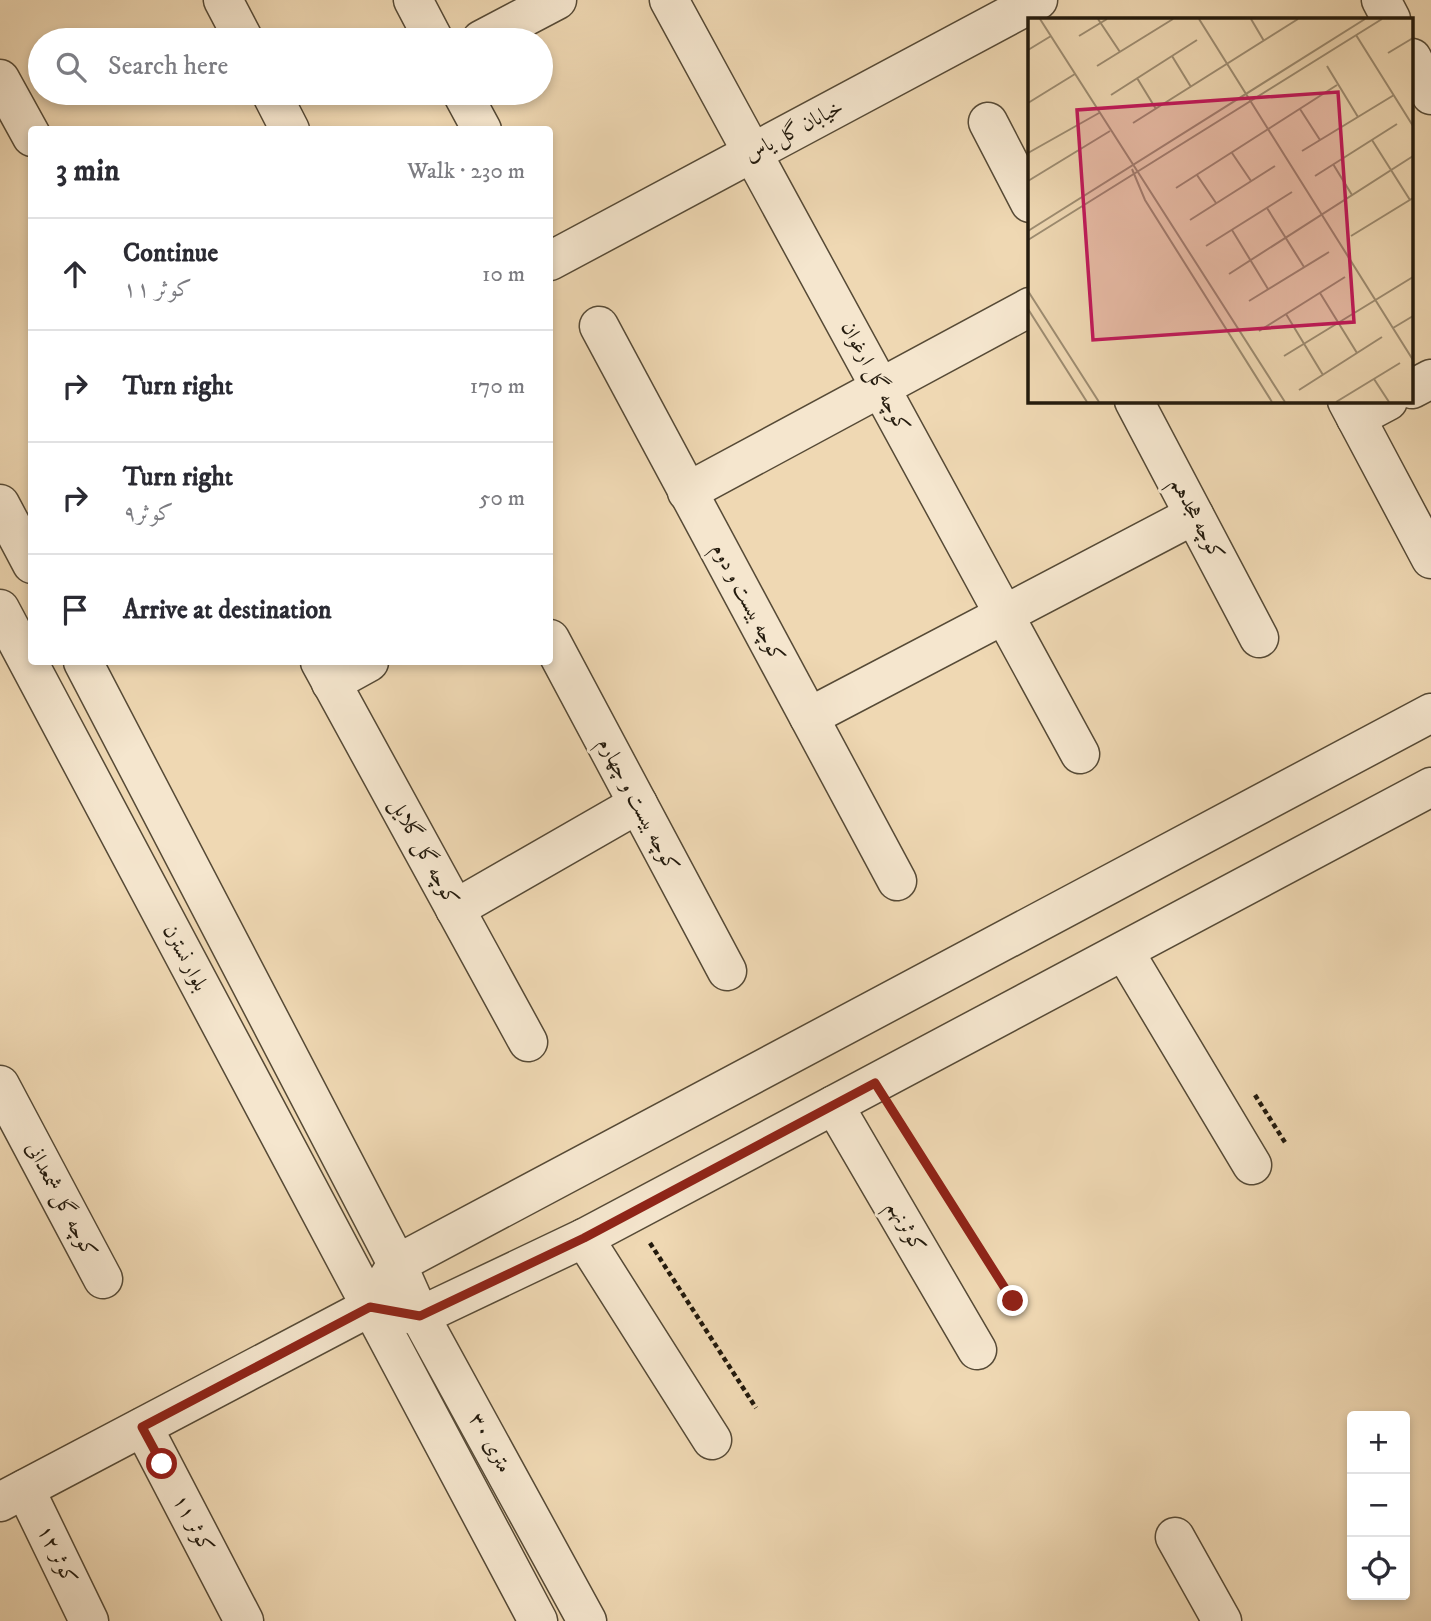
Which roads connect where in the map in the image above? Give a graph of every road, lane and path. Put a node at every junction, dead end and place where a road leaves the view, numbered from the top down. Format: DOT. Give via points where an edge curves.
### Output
graph roads {
  1 [pos="223,0"];
  2 [pos="413,0"];
  3 [pos="557,0"];
  4 [pos="669,0"];
  5 [pos="1038,0"];
  6 [pos="1381,0"];
  7 [pos="1390,18"];
  8 [pos="238,28"];
  9 [pos="428,28"];
  10 [pos="504,28"];
  11 [pos="1414,62"];
  12 [pos="0,79"];
  13 [pos="1431,94"];
  14 [pos="1414,104"];
  15 [pos="277,105"];
  16 [pos="468,105"];
  17 [pos="988,122"];
  18 [pos="288,126"];
  19 [pos="480,126"];
  20 [pos="28,130"];
  21 [pos="753,153"];
  22 [pos="1028,199"];
  23 [pos="553,259"];
  24 [pos="1028,308"];
  25 [pos="598,326"];
  26 [pos="1431,379"];
  27 [pos="1414,387"];
  28 [pos="880,388"];
  29 [pos="1135,402"];
  30 [pos="1364,406"];
  31 [pos="688,492"];
  32 [pos="0,504"];
  33 [pos="1194,515"];
  34 [pos="21,550"];
  35 [pos="1431,559"];
  36 [pos="0,609"];
  37 [pos="1004,615"];
  38 [pos="1259,638"];
  39 [pos="553,645"];
  40 [pos="28,662"];
  41 [pos="30,665"];
  42 [pos="85,665"];
  43 [pos="356,665"];
  44 [pos="325,672"];
  45 [pos="1431,713"];
  46 [pos="809,717"];
  47 [pos="1080,754"];
  48 [pos="1431,787"];
  49 [pos="638,804"];
  50 [pos="897,881"];
  51 [pos="455,909"];
  52 [pos="1124,951"];
  53 [pos="727,971"];
  54 [pos="528,1042"];
  55 [pos="875,1083"];
  56 [pos="0,1084"];
  57 [pos="834,1105"];
  58 [pos="13,1142"];
  59 [pos="1252,1165"];
  60 [pos="630,1213"];
  61 [pos="584,1238"];
  62 [pos="397,1264"];
  63 [pos="103,1279"];
  64 [pos="1013,1301"];
  65 [pos="370,1307"];
  66 [pos="420,1316"];
  67 [pos="977,1350"];
  68 [pos="756,1408"];
  69 [pos="142,1427"];
  70 [pos="712,1440"];
  71 [pos="13,1495"];
  72 [pos="1175,1537"];
  73 [pos="89,1621"];
  74 [pos="244,1621"];
  75 [pos="538,1621"];
  76 [pos="587,1621"];
  77 [pos="1222,1621"];
  1 -- 8 [label="street"];
  2 -- 9 [label="street"];
  3 -- 10 [label="street"];
  4 -- 21 [label="street, کوچه گل ارغوان"];
  5 -- 21 [label="street, خیابان گل یاس"];
  6 -- 7 [label="street"];
  11 -- 13 [label="street"];
  12 -- 20 [label="street"];
  13 -- 14 [label="street"];
  15 -- 18 [label="street"];
  16 -- 19 [label="street"];
  17 -- 22 [label="street"];
  21 -- 23 [label="street, خیابان گل یاس"];
  21 -- 28 [label="street, کوچه گل ارغوان"];
  24 -- 28 [label="street"];
  25 -- 31 [label="street, کوچه بیست و دوم"];
  26 -- 27 [label="street"];
  28 -- 31 [label="street"];
  28 -- 37 [label="street, کوچه گل ارغوان"];
  29 -- 33 [label="street, کوچه هجدهم"];
  30 -- 35 [label="street"];
  31 -- 46 [label="street, کوچه بیست و دوم"];
  32 -- 34 [label="street"];
  33 -- 37 [label="street"];
  33 -- 38 [label="street, کوچه هجدهم"];
  36 -- 40 [label="street, بلوار نسترن"];
  37 -- 46 [label="street"];
  37 -- 47 [label="street, کوچه گل ارغوان"];
  39 -- 49 [label="street, کوچه بیست و چهارم"];
  41 -- 65 [label="street, بلوار نسترن"];
  42 -- 62 [label="street"];
  43 -- 44 [label="street"];
  44 -- 51 [label="street, کوچه گل گلایل"];
  45 -- 62 [label="street"];
  46 -- 50 [label="street, کوچه بیست و دوم"];
  48 -- 52 [label="street"];
  49 -- 51 [label="street"];
  49 -- 53 [label="street, کوچه بیست و چهارم"];
  51 -- 54 [label="street, کوچه گل گلایل"];
  52 -- 55 [label="street"];
  52 -- 59 [label="street"];
  55 -- 57 [label="street"];
  55 -- 64 [label="path"];
  56 -- 58 [label="street, کوچه گل شمعدانی"];
  57 -- 60 [label="street"];
  57 -- 67 [label="street, کوثرنهم"];
  58 -- 63 [label="street, کوچه گل شمعدانی"];
  60 -- 61 [label="street"];
  60 -- 68 [label="path"];
  61 -- 66 [label="street"];
  61 -- 70 [label="street"];
  62 -- 65 [label="street"];
  62 -- 66 [label="street, ۳۰ متری"];
  65 -- 66 [label="street"];
  65 -- 69 [label="street"];
  65 -- 75 [label="street, ۳۰ متری"];
  66 -- 76 [label="street, ۳۰ متری"];
  69 -- 71 [label="street"];
  69 -- 74 [label="street, کوثر ۱۱"];
  71 -- 73 [label="street, کوثر ۱۲"];
  72 -- 77 [label="street"];
}
